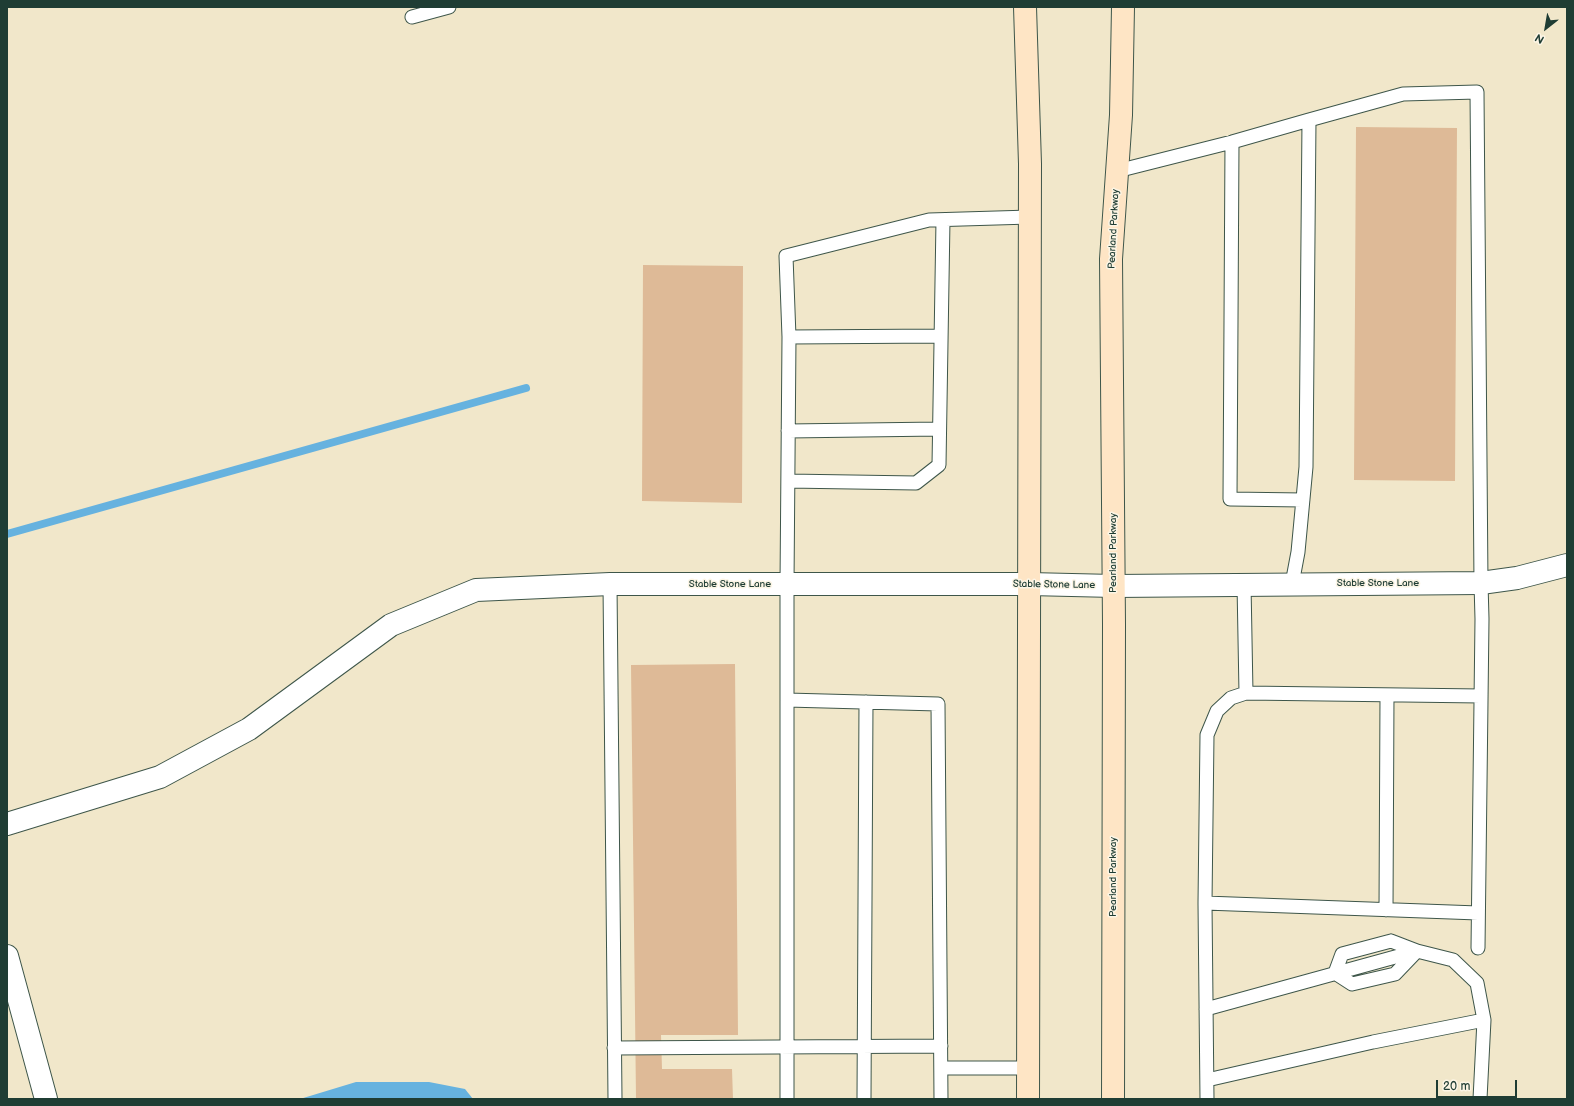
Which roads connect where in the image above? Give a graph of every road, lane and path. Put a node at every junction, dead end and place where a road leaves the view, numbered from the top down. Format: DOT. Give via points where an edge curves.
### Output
graph roads {
  1 [pos="449,7"];
  2 [pos="1025,7"];
  3 [pos="1123,7"];
  4 [pos="412,17"];
  5 [pos="1308,120"];
  6 [pos="1232,142"];
  7 [pos="1117,171"];
  8 [pos="1030,217"];
  9 [pos="943,220"];
  10 [pos="941,336"];
  11 [pos="789,337"];
  12 [pos="939,429"];
  13 [pos="788,431"];
  14 [pos="788,481"];
  15 [pos="1303,500"];
  16 [pos="1567,565"];
  17 [pos="1481,582"];
  18 [pos="610,584"];
  19 [pos="787,584"];
  20 [pos="1030,584"];
  21 [pos="1244,584"];
  22 [pos="1292,584"];
  23 [pos="1114,586"];
  24 [pos="1246,693"];
  25 [pos="1387,695"];
  26 [pos="1481,696"];
  27 [pos="787,700"];
  28 [pos="866,702"];
  29 [pos="7,824"];
  30 [pos="1206,903"];
  31 [pos="1386,910"];
  32 [pos="1478,913"];
  33 [pos="1478,948"];
  34 [pos="7,956"];
  35 [pos="1206,1009"];
  36 [pos="1484,1020"];
  37 [pos="865,1046"];
  38 [pos="941,1046"];
  39 [pos="787,1047"];
  40 [pos="614,1048"];
  41 [pos="941,1068"];
  42 [pos="1028,1068"];
  43 [pos="1207,1080"];
  44 [pos="46,1099"];
  45 [pos="615,1099"];
  46 [pos="787,1099"];
  47 [pos="864,1099"];
  48 [pos="942,1099"];
  49 [pos="1028,1099"];
  50 [pos="1112,1099"];
  51 [pos="1207,1099"];
  52 [pos="1480,1099"];
  1 -- 4 [label="lane"];
  2 -- 8 [label="main road"];
  3 -- 7 [label="main road, Pearland Parkway"];
  5 -- 6 [label="lane"];
  5 -- 15 [label="lane" via="1306,467"];
  5 -- 17 [label="lane" via="1403,94 1476,92"];
  6 -- 7 [label="lane"];
  6 -- 15 [label="lane" via="1230,499"];
  7 -- 23 [label="main road, Pearland Parkway" via="1111,259"];
  8 -- 9 [label="lane"];
  8 -- 20 [label="main road"];
  9 -- 10 [label="lane"];
  9 -- 11 [label="lane" via="929,220 786,256"];
  10 -- 11 [label="lane"];
  10 -- 12 [label="lane"];
  11 -- 13 [label="lane"];
  12 -- 13 [label="lane"];
  12 -- 14 [label="lane" via="938,465 916,483"];
  13 -- 14 [label="lane"];
  14 -- 19 [label="lane"];
  15 -- 22 [label="lane"];
  16 -- 17 [label="street, Stable Stone Lane" via="1517,578"];
  17 -- 22 [label="street, Stable Stone Lane"];
  17 -- 26 [label="lane"];
  18 -- 19 [label="street, Stable Stone Lane"];
  18 -- 29 [label="street, Stable Stone Lane" via="476,590 391,625 249,729 160,776"];
  18 -- 40 [label="lane"];
  19 -- 20 [label="street, Stable Stone Lane"];
  19 -- 27 [label="lane"];
  20 -- 23 [label="street, Stable Stone Lane"];
  20 -- 42 [label="main road"];
  21 -- 22 [label="street, Stable Stone Lane"];
  21 -- 23 [label="street, Stable Stone Lane"];
  21 -- 24 [label="lane"];
  23 -- 50 [label="main road, Pearland Parkway"];
  24 -- 25 [label="lane"];
  24 -- 30 [label="lane" via="1231,698 1217,711 1207,735"];
  25 -- 26 [label="lane"];
  25 -- 31 [label="lane"];
  26 -- 32 [label="lane"];
  27 -- 28 [label="lane"];
  27 -- 39 [label="lane"];
  28 -- 37 [label="lane"];
  28 -- 38 [label="lane" via="938,704"];
  30 -- 31 [label="lane"];
  30 -- 35 [label="lane"];
  31 -- 32 [label="lane"];
  32 -- 33 [label="lane"];
  34 -- 44 [label="street"];
  35 -- 36 [label="lane" via="1417,951 1453,960 1477,983"];
  35 -- 43 [label="lane"];
  36 -- 43 [label="lane"];
  36 -- 52 [label="lane"];
  37 -- 38 [label="lane"];
  37 -- 39 [label="lane"];
  37 -- 47 [label="lane"];
  38 -- 41 [label="lane"];
  39 -- 40 [label="lane"];
  39 -- 46 [label="lane"];
  40 -- 45 [label="lane"];
  41 -- 42 [label="lane"];
  41 -- 48 [label="lane"];
  42 -- 49 [label="main road"];
  43 -- 51 [label="lane"];
}
